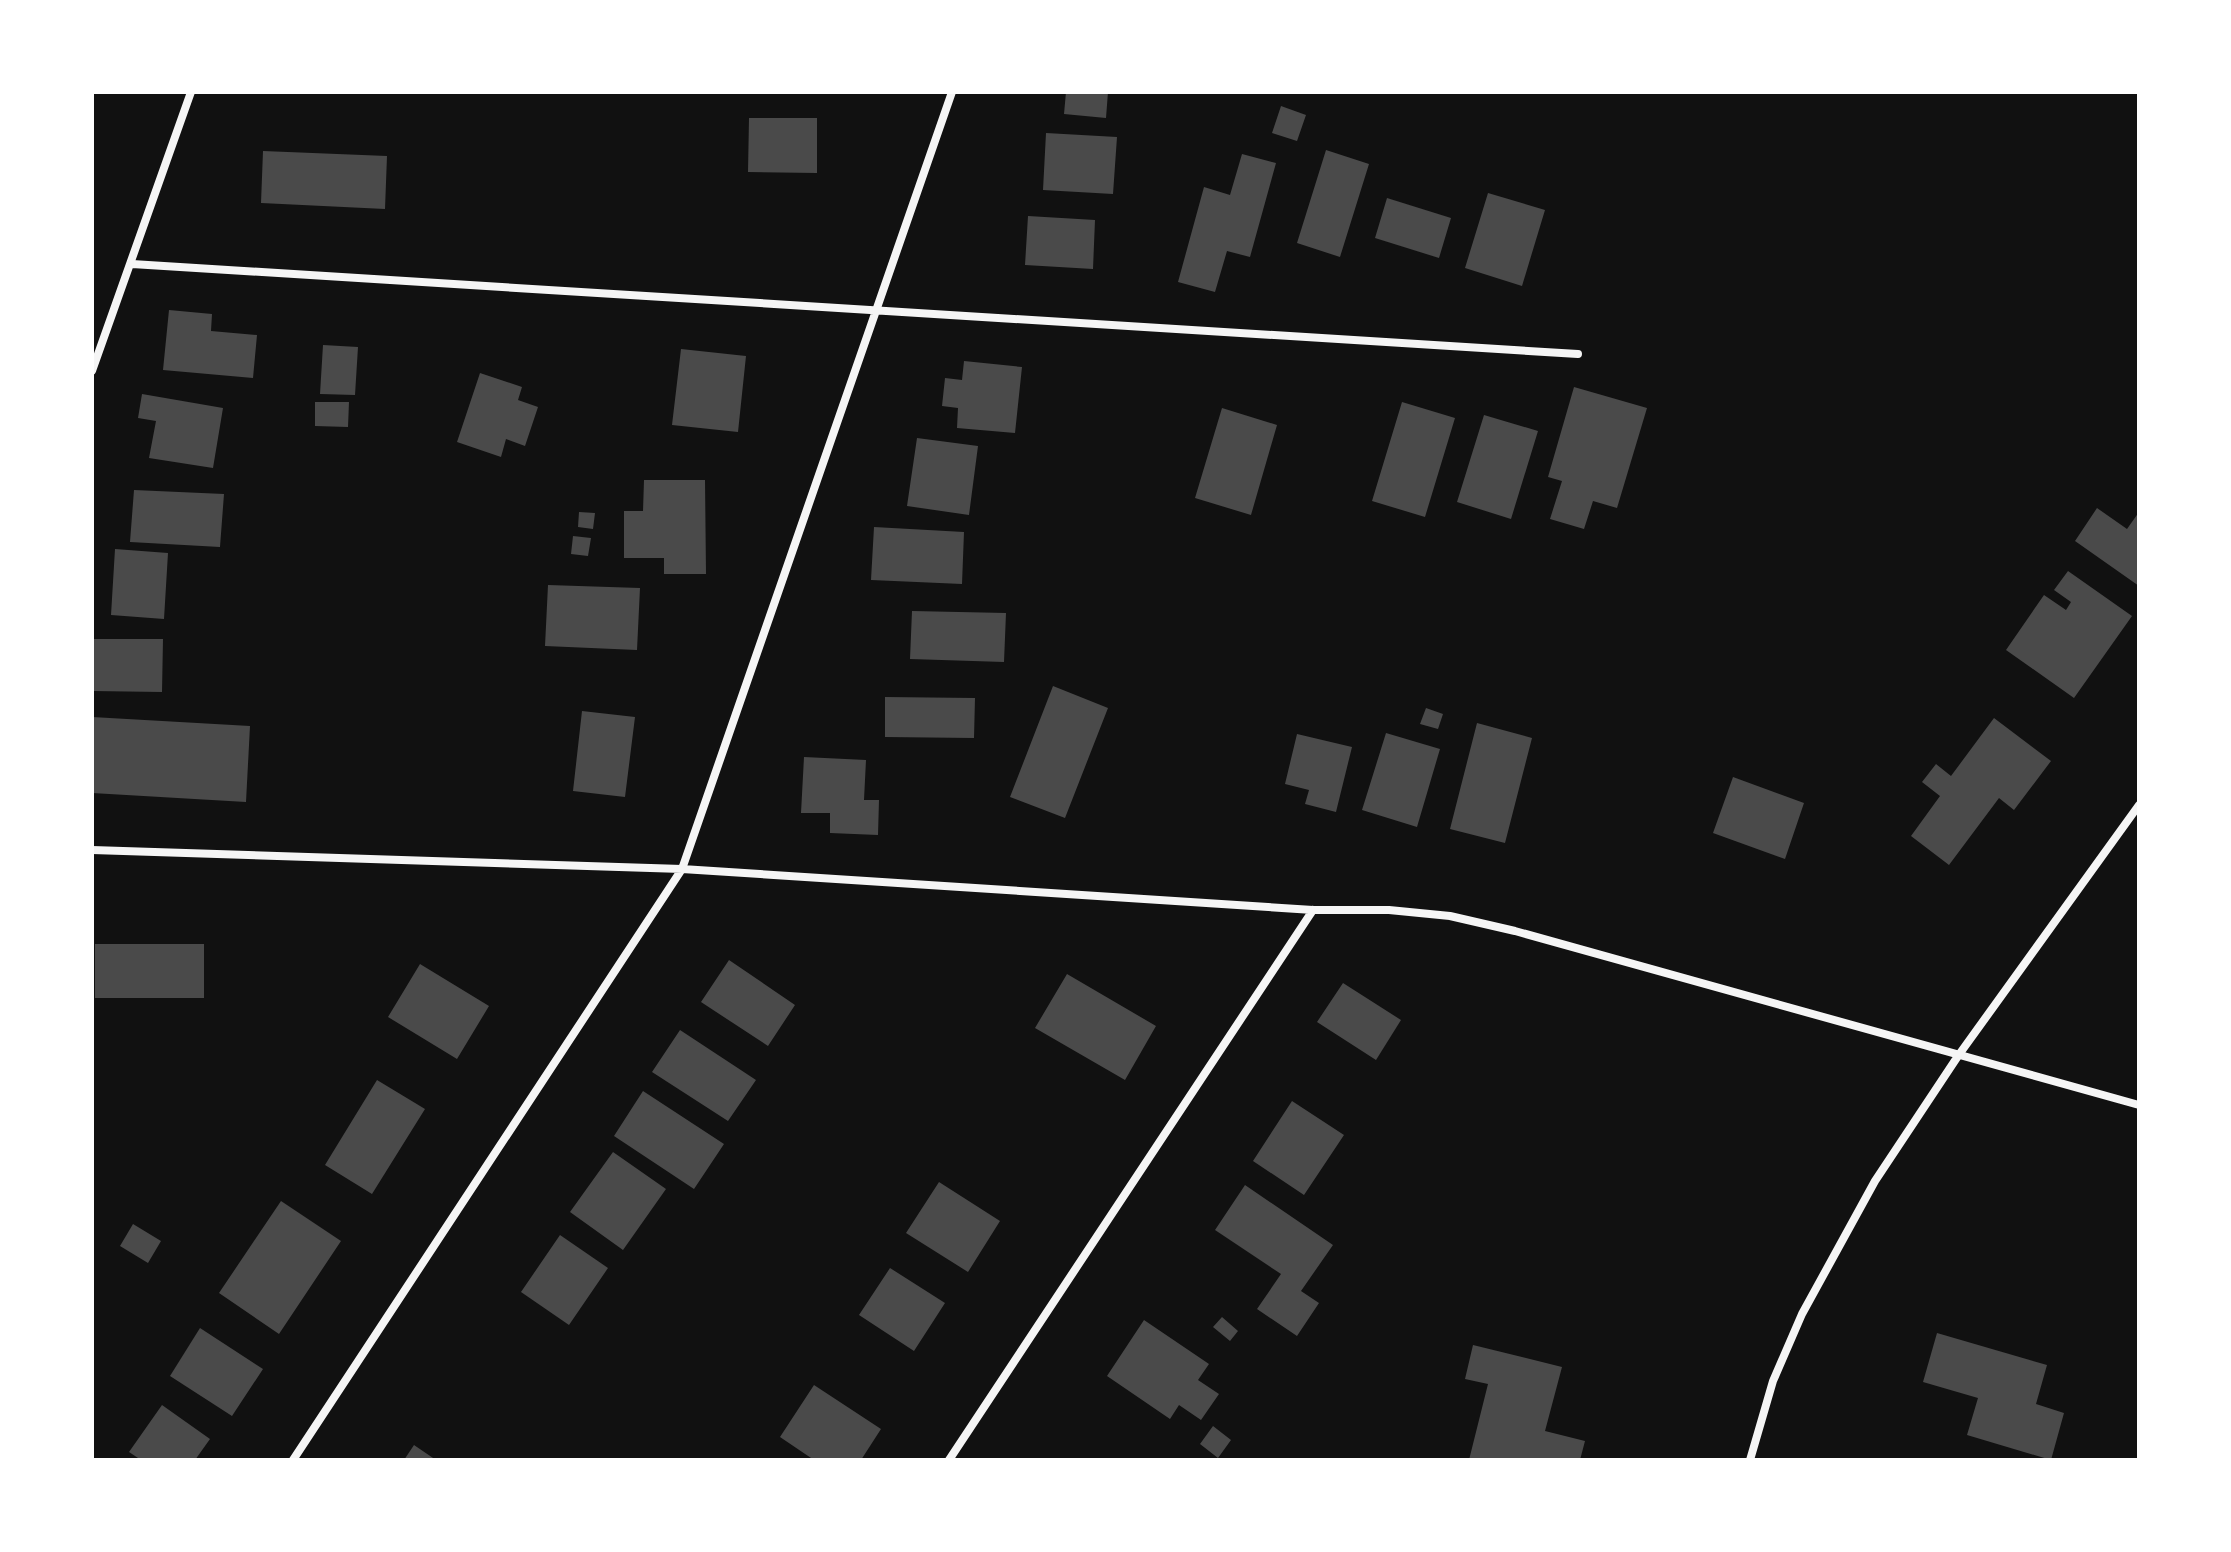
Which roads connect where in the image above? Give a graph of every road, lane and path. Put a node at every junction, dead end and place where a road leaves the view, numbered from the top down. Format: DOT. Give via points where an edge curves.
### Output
graph roads {
  1 [pos="191,92"];
  2 [pos="952,92"];
  3 [pos="132,264"];
  4 [pos="877,308"];
  5 [pos="1578,354"];
  6 [pos="92,371"];
  7 [pos="2139,805"];
  8 [pos="92,850"];
  9 [pos="682,869"];
  10 [pos="1313,910"];
  11 [pos="1958,1056"];
  12 [pos="2139,1105"];
  13 [pos="293,1460"];
  14 [pos="949,1460"];
  15 [pos="1750,1460"];
  1 -- 3 [label="street"];
  2 -- 4 [label="street"];
  3 -- 4 [label="street"];
  3 -- 6 [label="street"];
  4 -- 5 [label="street"];
  4 -- 9 [label="street"];
  7 -- 11 [label="street"];
  8 -- 9 [label="street"];
  9 -- 10 [label="street"];
  9 -- 13 [label="street"];
  10 -- 11 [label="street" via="1450,916"];
  10 -- 14 [label="street"];
  11 -- 12 [label="street"];
  11 -- 15 [label="street" via="1875,1181 1802,1314 1773,1381"];
}
